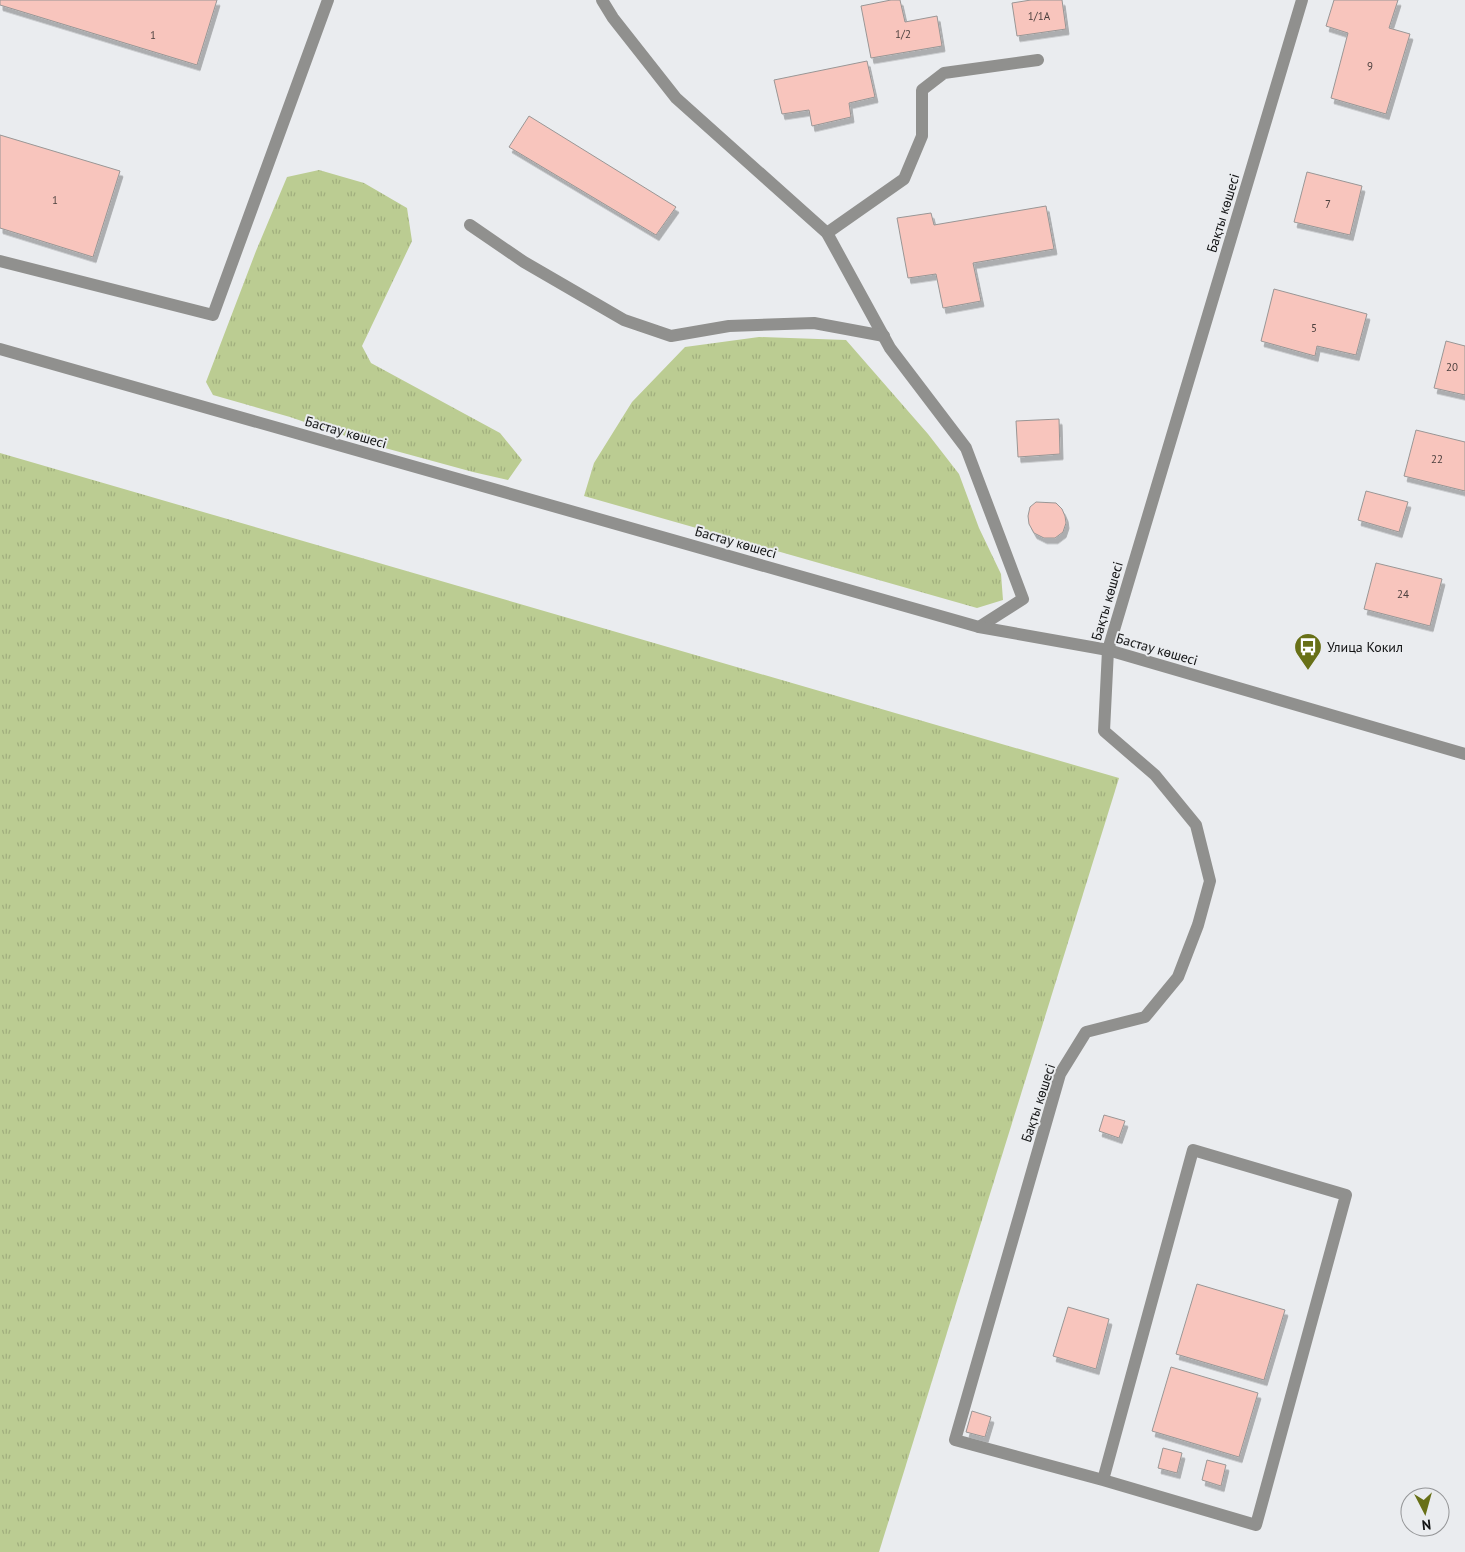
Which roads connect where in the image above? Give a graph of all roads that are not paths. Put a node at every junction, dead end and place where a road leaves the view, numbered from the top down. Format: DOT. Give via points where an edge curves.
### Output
graph roads {
  1 [pos="328,0"];
  2 [pos="602,0"];
  3 [pos="1302,0"];
  4 [pos="1038,60"];
  5 [pos="470,225"];
  6 [pos="827,233"];
  7 [pos="0,261"];
  8 [pos="884,336"];
  9 [pos="0,349"];
  10 [pos="979,627"];
  11 [pos="1108,650"];
  12 [pos="1465,754"];
  13 [pos="1103,1480"];
  1 -- 7 [label="street" via="213,315"];
  2 -- 6 [label="street" via="676,98"];
  3 -- 11 [label="street, Бақты көшесі"];
  4 -- 6 [label="street" via="944,73 922,90 922,136 904,179"];
  5 -- 8 [label="street" via="524,262 624,320 671,336 730,326 814,323"];
  6 -- 8 [label="street"];
  8 -- 10 [label="street" via="966,448 1023,599"];
  9 -- 10 [label="street, Бастау көшесі"];
  10 -- 11 [label="street, Бастау көшесі"];
  11 -- 12 [label="street, Бастау көшесі"];
  11 -- 13 [label="street, Бақты көшесі" via="1104,731 1155,776 1196,825 1210,881 1198,925 1178,977 1145,1017 1086,1032 1060,1074 955,1440"];
  13 -- 13 [label="street" via="1194,1150 1346,1195 1256,1524"];
}
